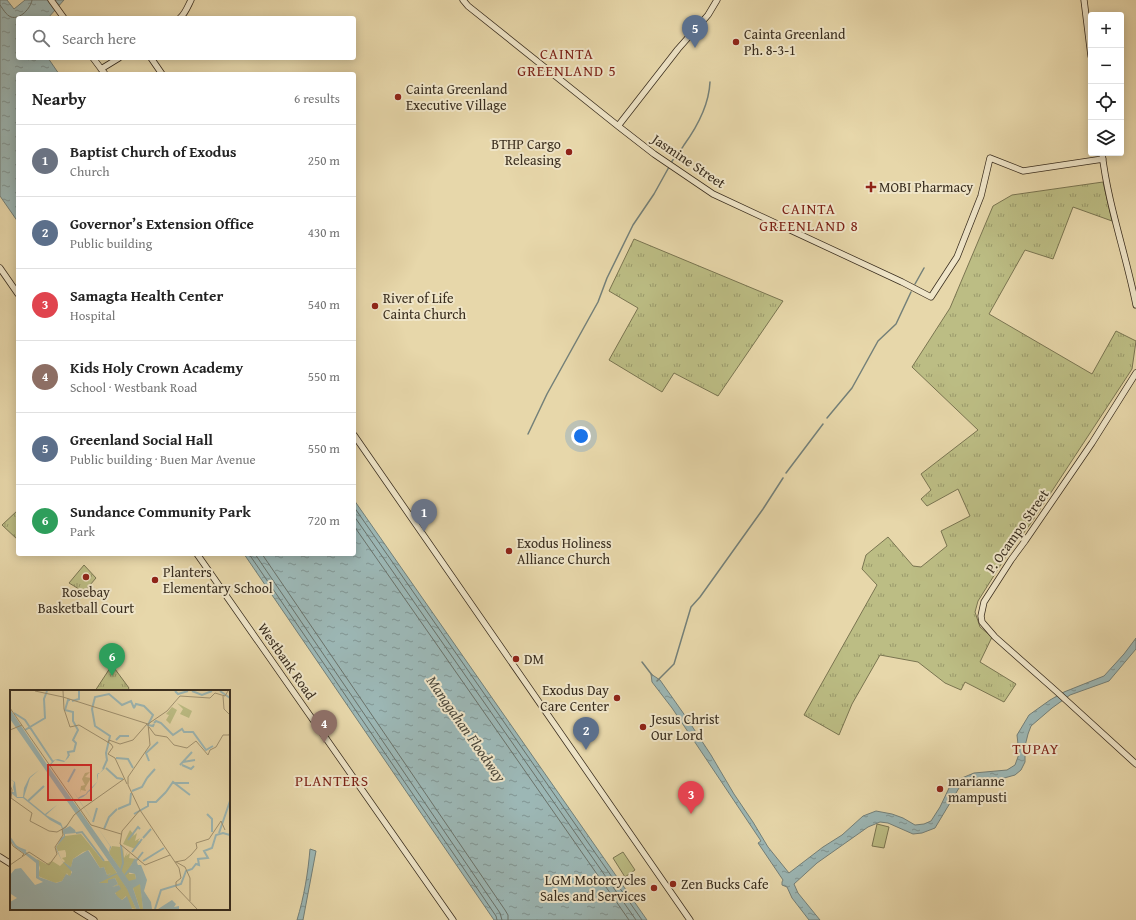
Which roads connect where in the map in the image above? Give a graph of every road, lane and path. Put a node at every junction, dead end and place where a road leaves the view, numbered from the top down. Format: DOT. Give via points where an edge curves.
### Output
graph roads {
  1 [pos="51,0"];
  2 [pos="191,0"];
  3 [pos="463,0"];
  4 [pos="717,0"];
  5 [pos="1084,0"];
  6 [pos="63,16"];
  7 [pos="182,16"];
  8 [pos="1090,48"];
  9 [pos="94,60"];
  10 [pos="117,60"];
  11 [pos="152,60"];
  12 [pos="103,72"];
  13 [pos="161,72"];
  14 [pos="618,126"];
  15 [pos="1103,156"];
  16 [pos="0,268"];
  17 [pos="16,291"];
  18 [pos="1136,305"];
  19 [pos="1136,373"];
  20 [pos="356,438"];
  21 [pos="199,556"];
  22 [pos="1136,764"];
  23 [pos="0,857"];
  24 [pos="10,863"];
  25 [pos="78,910"];
  26 [pos="94,920"];
  27 [pos="453,920"];
  28 [pos="690,920"];
  1 -- 6 [label="street"];
  2 -- 7 [label="street"];
  3 -- 14 [label="street, Jasmine Street"];
  4 -- 14 [label="street" via="708,15"];
  5 -- 8 [label="street"];
  9 -- 12 [label="street"];
  10 -- 12 [label="street"];
  11 -- 13 [label="street"];
  14 -- 15 [label="street, Jasmine Street" via="713,194 931,298 957,257 981,196 990,158 1023,171"];
  15 -- 18 [label="street" via="1112,207"];
  16 -- 17 [label="street"];
  19 -- 22 [label="street, P. Ocampo Street" via="1092,443 984,602 981,616 982,622 995,637"];
  20 -- 28 [label="street"];
  21 -- 27 [label="street, Westbank Road"];
  23 -- 24 [label="street"];
  25 -- 26 [label="street"];
}
